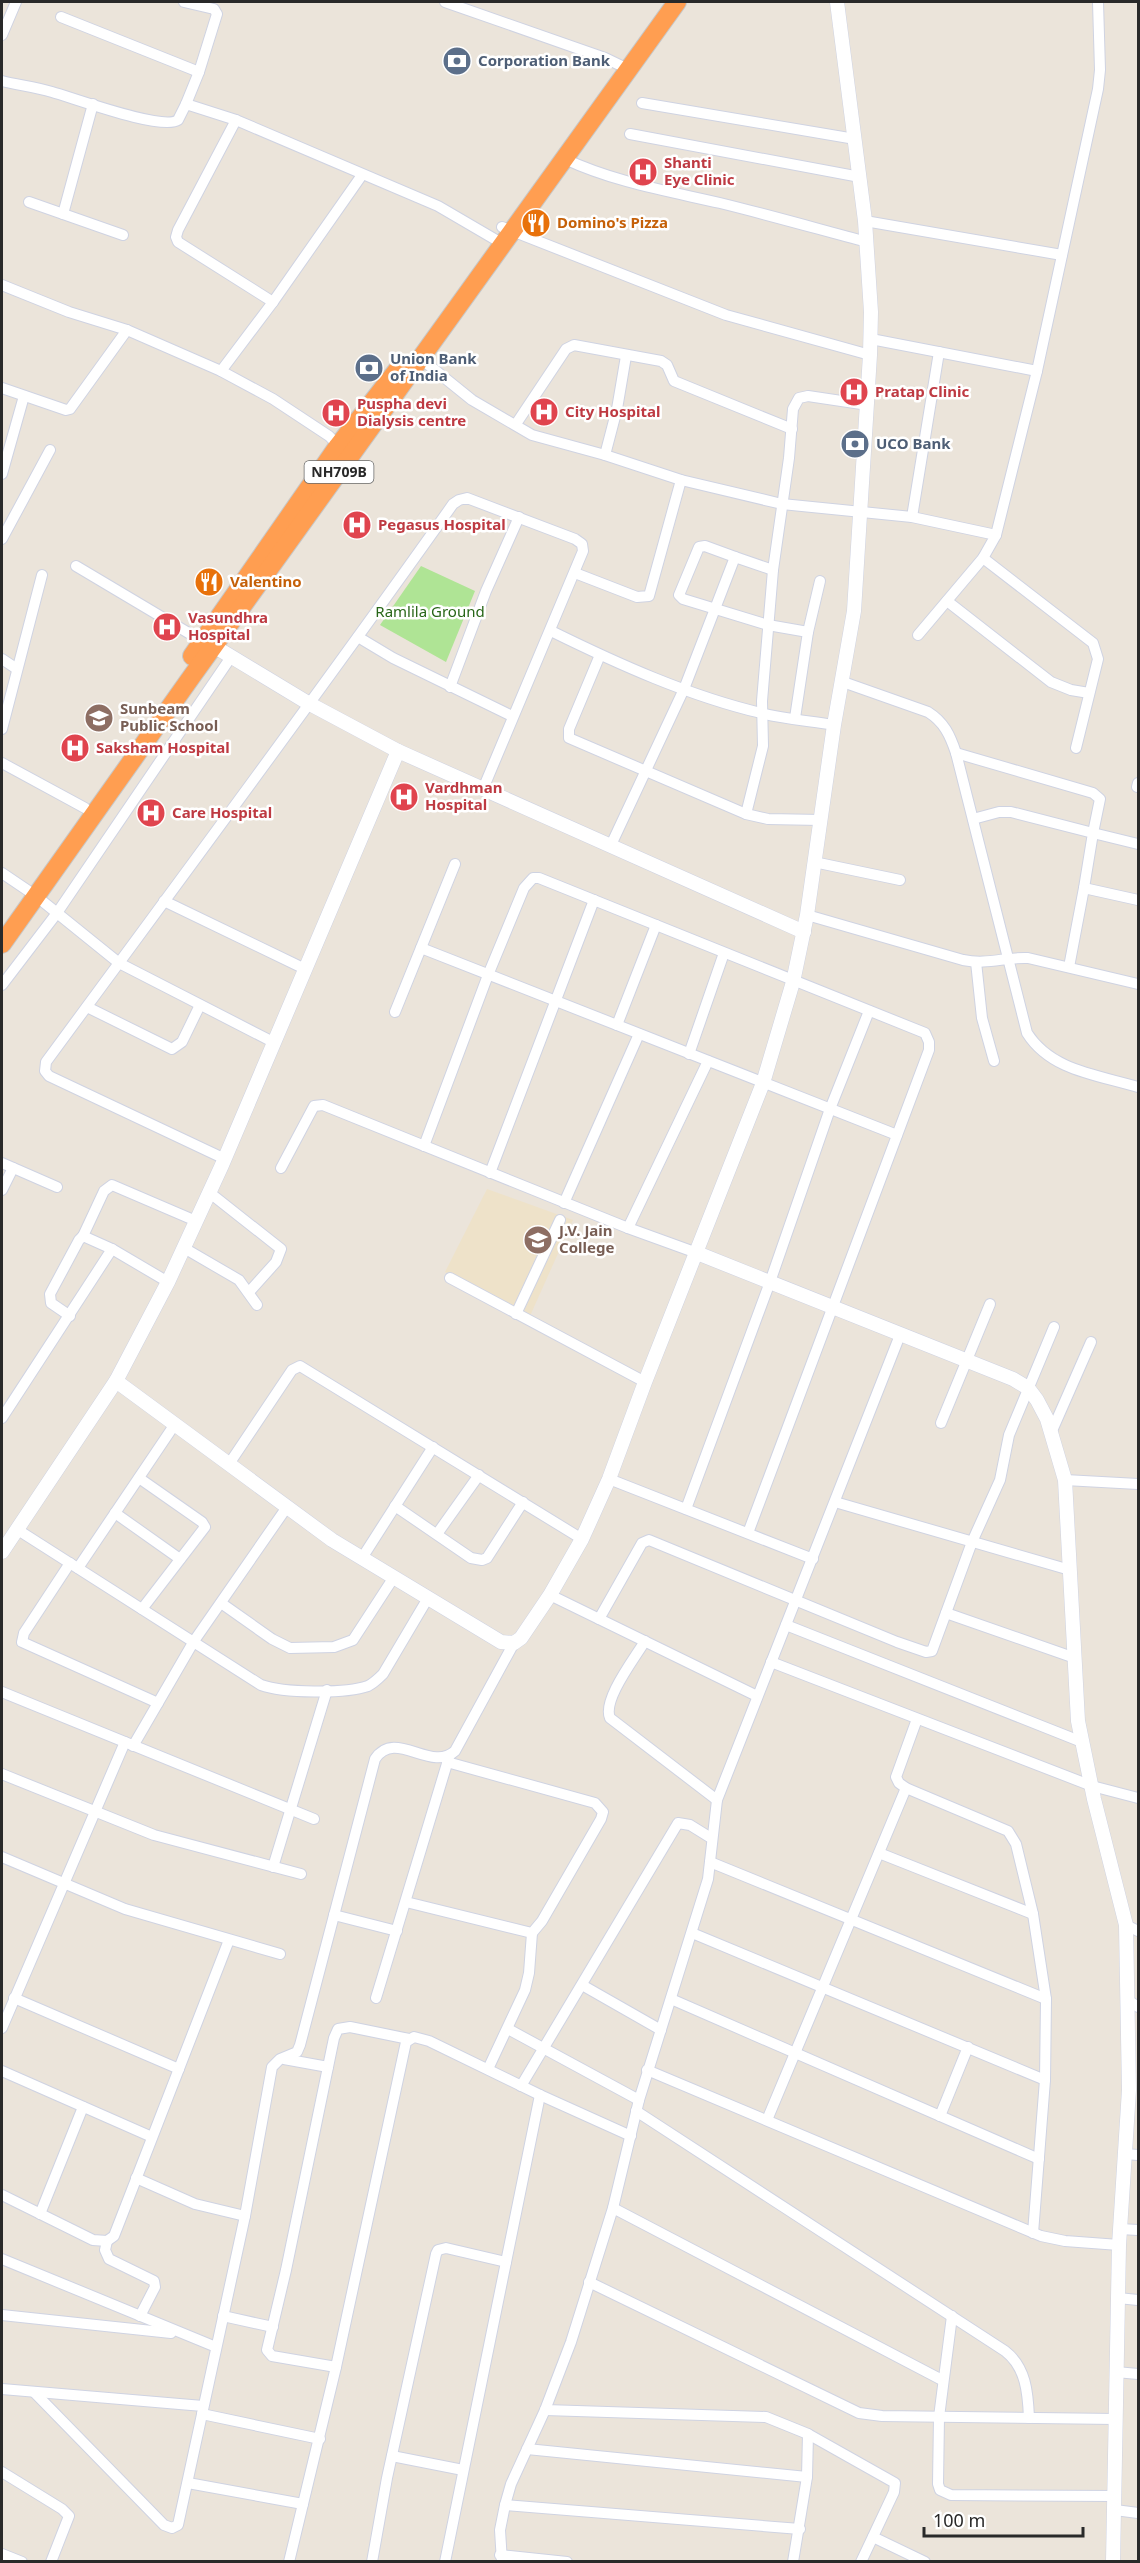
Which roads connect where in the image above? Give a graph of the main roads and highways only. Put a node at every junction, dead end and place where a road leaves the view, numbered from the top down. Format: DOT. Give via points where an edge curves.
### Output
graph roads {
  1 [pos="664,2"];
  2 [pos="677,2"];
  3 [pos="624,67"];
  4 [pos="502,234"];
  5 [pos="344,451"];
  6 [pos="206,642"];
  7 [pos="31,893"];
  8 [pos="2,924"];
  9 [pos="2,944"];
  1 -- 3 [label="highway, NH709B"];
  2 -- 3 [label="highway, NH709B"];
  3 -- 4 [label="highway, NH709B"];
  3 -- 4 [label="highway, NH709B" via="565,159"];
  4 -- 5 [label="highway, NH709B" via="412,351"];
  4 -- 5 [label="highway, NH709B" via="420,358"];
  5 -- 6 [label="highway, NH709B"];
  6 -- 7 [label="highway, NH709B"];
  6 -- 7 [label="highway, NH709B" via="85,808"];
  7 -- 8 [label="highway, NH709B"];
  7 -- 9 [label="highway, NH709B"];
}
